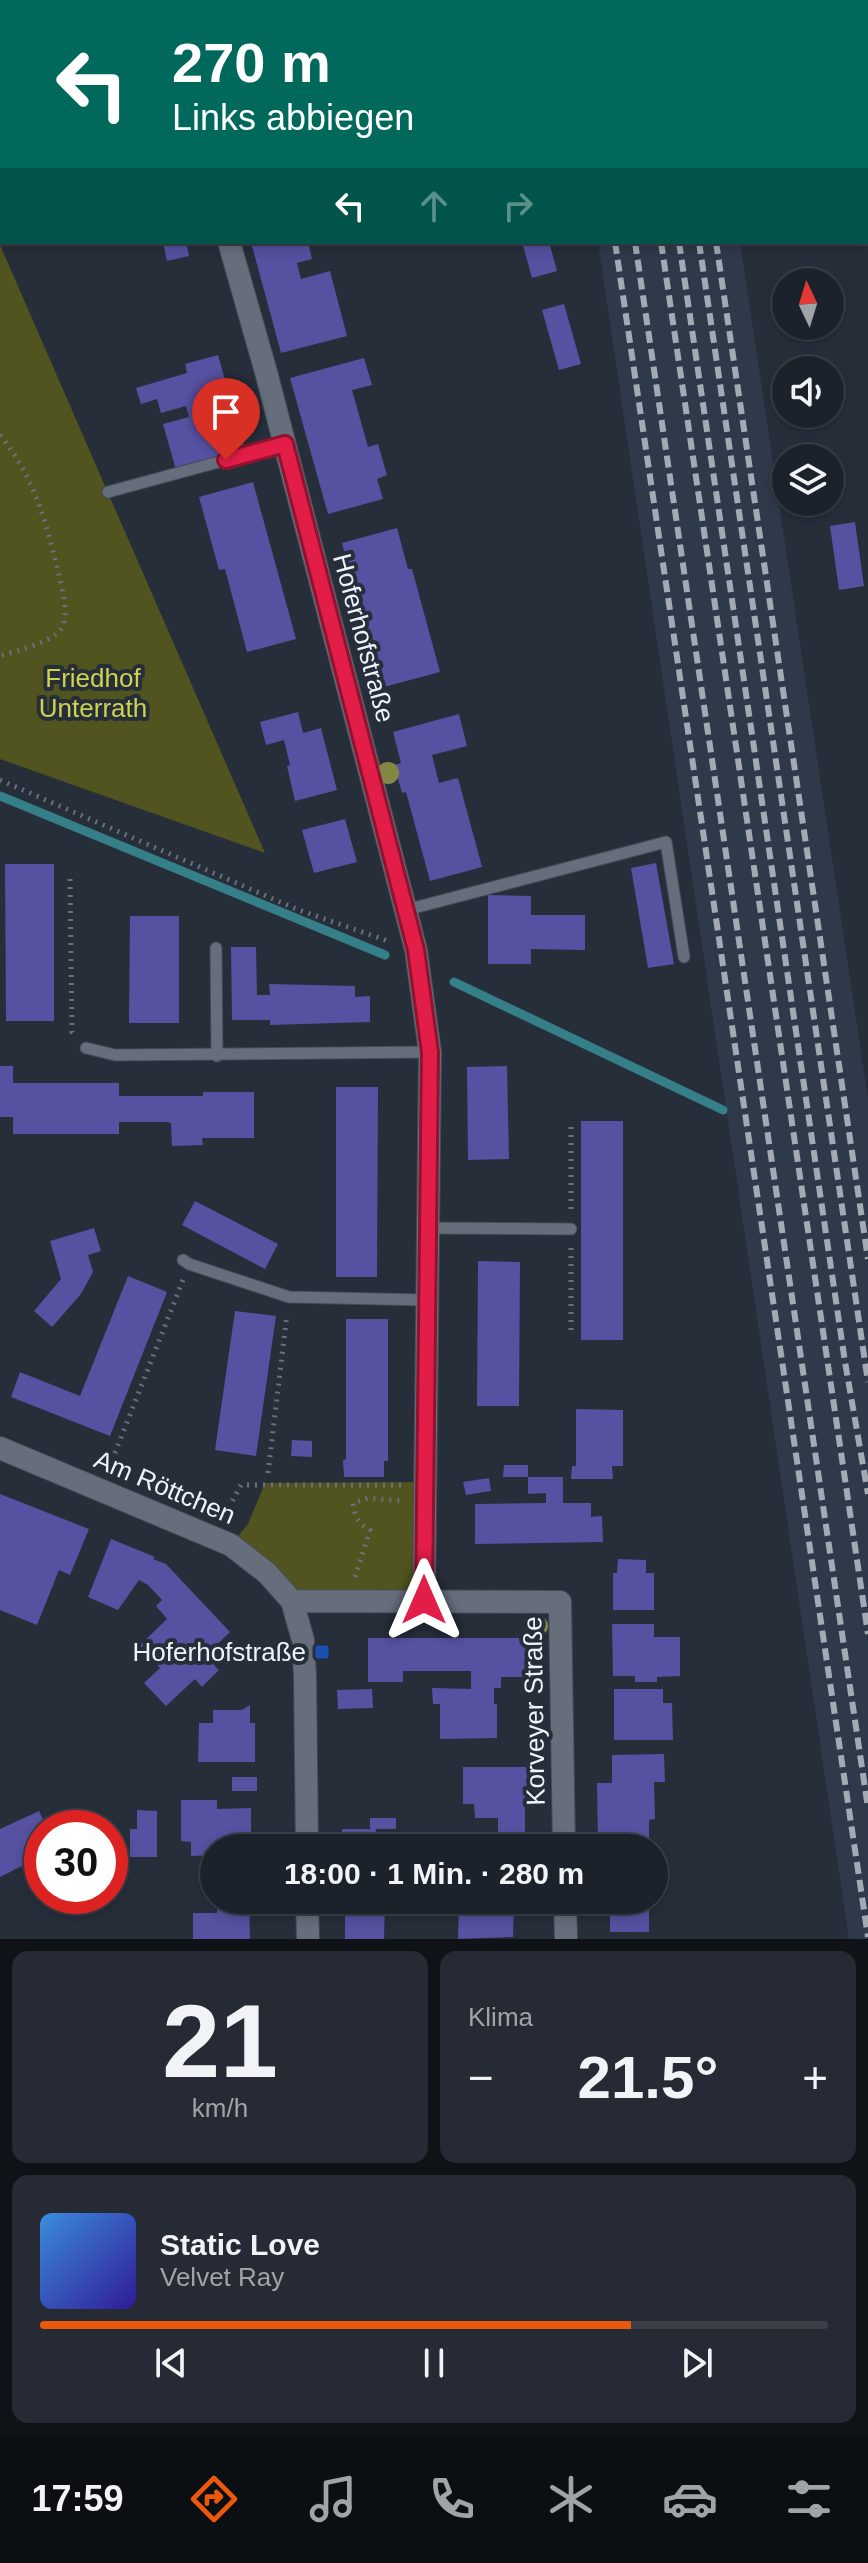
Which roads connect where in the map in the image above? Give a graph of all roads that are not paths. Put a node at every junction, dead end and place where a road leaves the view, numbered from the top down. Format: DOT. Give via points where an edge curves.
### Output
graph roads {
  1 [pos="230,244"];
  2 [pos="285,444"];
  3 [pos="108,492"];
  4 [pos="406,910"];
  5 [pos="216,948"];
  6 [pos="684,957"];
  7 [pos="86,1048"];
  8 [pos="430,1052"];
  9 [pos="217,1056"];
  10 [pos="427,1228"];
  11 [pos="571,1229"];
  12 [pos="186,1262"];
  13 [pos="426,1300"];
  14 [pos="0,1448"];
  15 [pos="424,1600"];
  16 [pos="292,1601"];
  17 [pos="307,1834"];
  18 [pos="564,1834"];
  19 [pos="307,1914"];
  20 [pos="565,1914"];
  21 [pos="308,1939"];
  22 [pos="566,1939"];
  1 -- 2 [label="street, Hoferhofstraße"];
  2 -- 3 [label="lane"];
  2 -- 4 [label="street, Hoferhofstraße"];
  4 -- 6 [label="lane" via="666,842"];
  4 -- 8 [label="street, Hoferhofstraße"];
  5 -- 9 [label="lane"];
  7 -- 9 [label="lane" via="115,1055"];
  8 -- 9 [label="lane"];
  8 -- 10 [label="street, Hoferhofstraße"];
  10 -- 11 [label="lane"];
  10 -- 13 [label="street, Hoferhofstraße"];
  12 -- 13 [label="lane" via="289,1297"];
  13 -- 15 [label="street, Hoferhofstraße"];
  14 -- 16 [label="street, Am Röttchen" via="231,1545"];
  15 -- 16 [label="street, Korveyer Straße"];
  15 -- 18 [label="street, Korveyer Straße" via="560,1602"];
  16 -- 17 [label="street" via="303,1640"];
  19 -- 21 [label="street"];
  20 -- 22 [label="street"];
}
